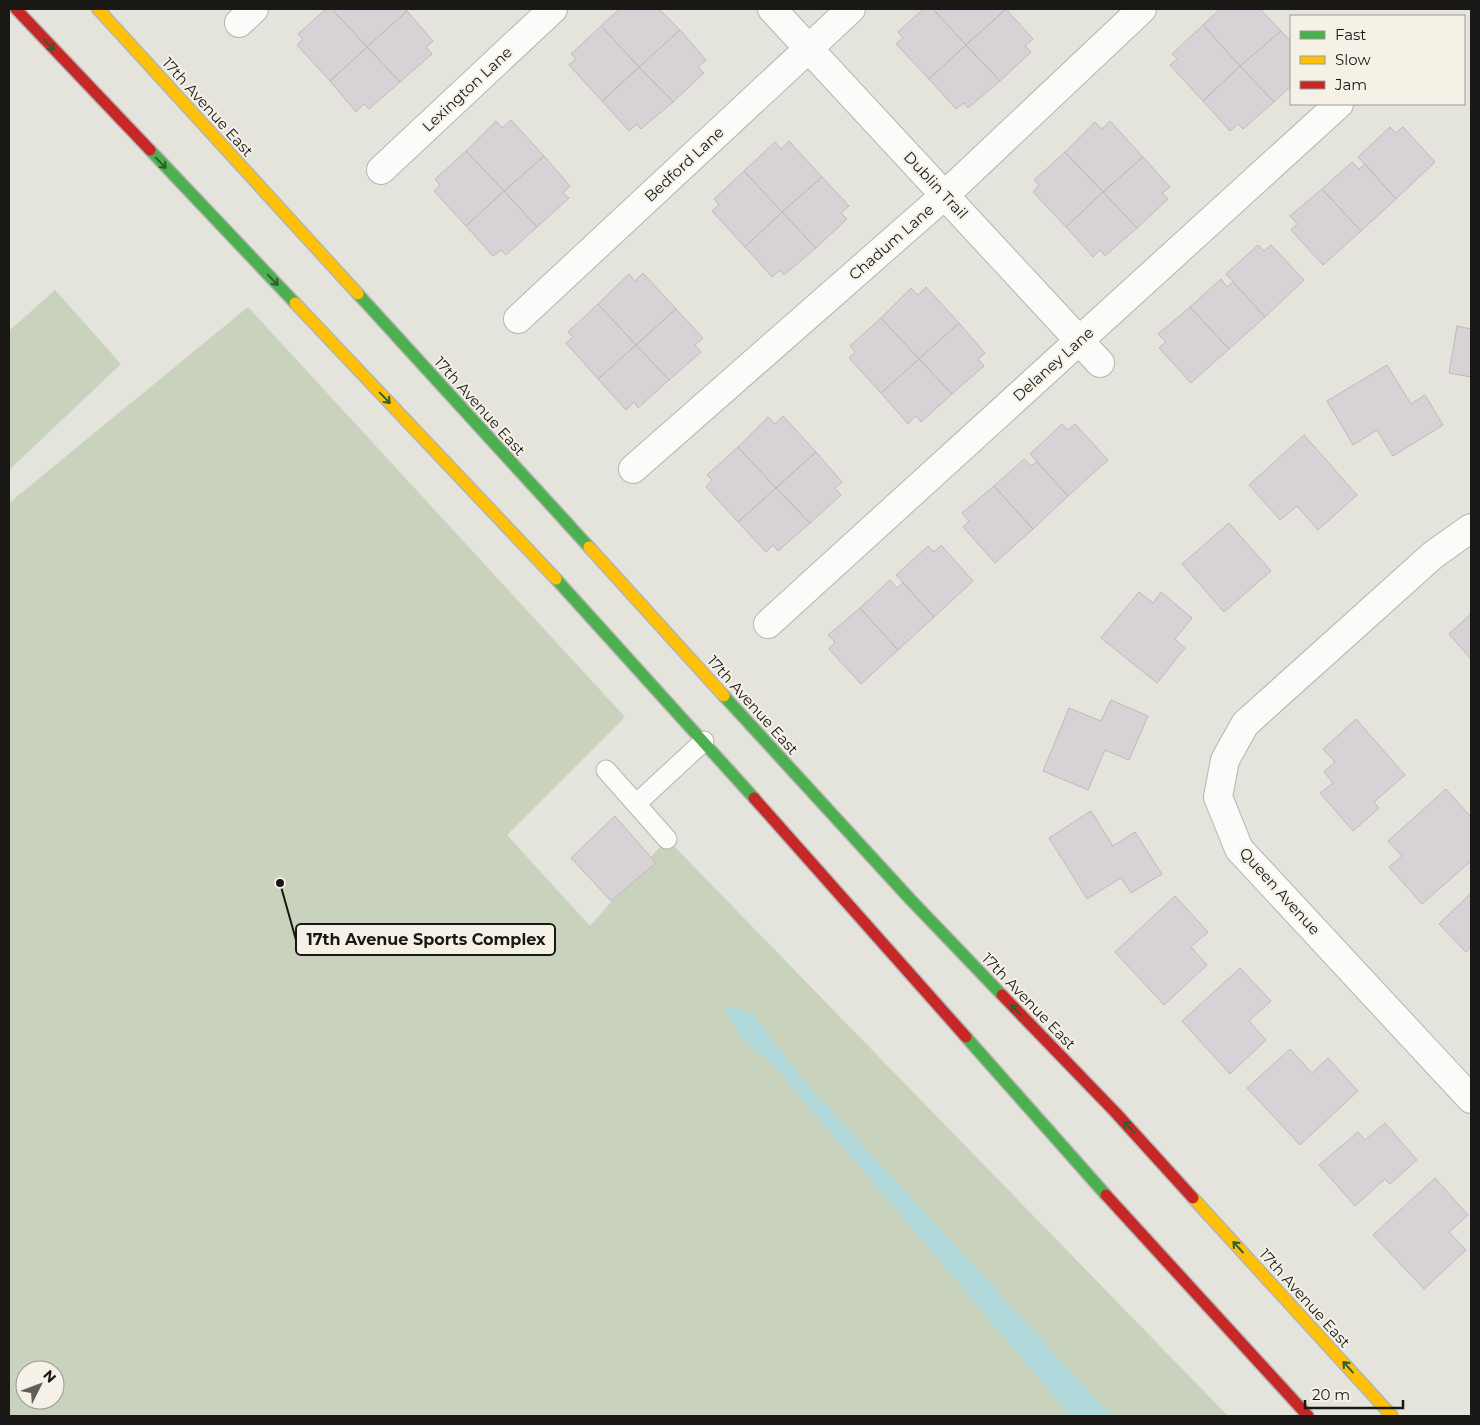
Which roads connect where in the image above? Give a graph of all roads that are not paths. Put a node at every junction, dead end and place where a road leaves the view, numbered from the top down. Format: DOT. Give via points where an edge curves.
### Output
graph roads {
  1 [pos="16,9"];
  2 [pos="98,9"];
  3 [pos="553,9"];
  4 [pos="772,9"];
  5 [pos="851,9"];
  6 [pos="1142,9"];
  7 [pos="809,48"];
  8 [pos="1338,105"];
  9 [pos="381,170"];
  10 [pos="945,195"];
  11 [pos="518,320"];
  12 [pos="1080,340"];
  13 [pos="1100,363"];
  14 [pos="633,469"];
  15 [pos="1471,528"];
  16 [pos="768,624"];
  17 [pos="704,741"];
  18 [pos="606,770"];
  19 [pos="636,804"];
  20 [pos="667,839"];
  21 [pos="1471,1099"];
  22 [pos="1308,1416"];
  23 [pos="1392,1416"];
  1 -- 17 [label="street, one-way" via="524,544"];
  23 -- 2 [label="street, 17th Avenue East, one-way" via="1115,1112 910,899"];
  3 -- 9 [label="street, Lexington Lane"];
  4 -- 7 [label="street, Dublin Trail"];
  5 -- 7 [label="street, Bedford Lane"];
  6 -- 10 [label="street, Chadum Lane"];
  7 -- 10 [label="street, Dublin Trail"];
  7 -- 11 [label="street, Bedford Lane"];
  8 -- 12 [label="street, Delaney Lane"];
  10 -- 12 [label="street, Dublin Trail"];
  10 -- 14 [label="street, Chadum Lane"];
  12 -- 13 [label="street, Dublin Trail"];
  12 -- 16 [label="street, Delaney Lane"];
  15 -- 21 [label="street, Queen Avenue" via="1433,555 1245,724 1225,760 1218,797 1239,849"];
  17 -- 19 [label="lane"];
  17 -- 22 [label="street" via="1106,1195"];
  18 -- 19 [label="lane"];
  19 -- 20 [label="lane"];
}
